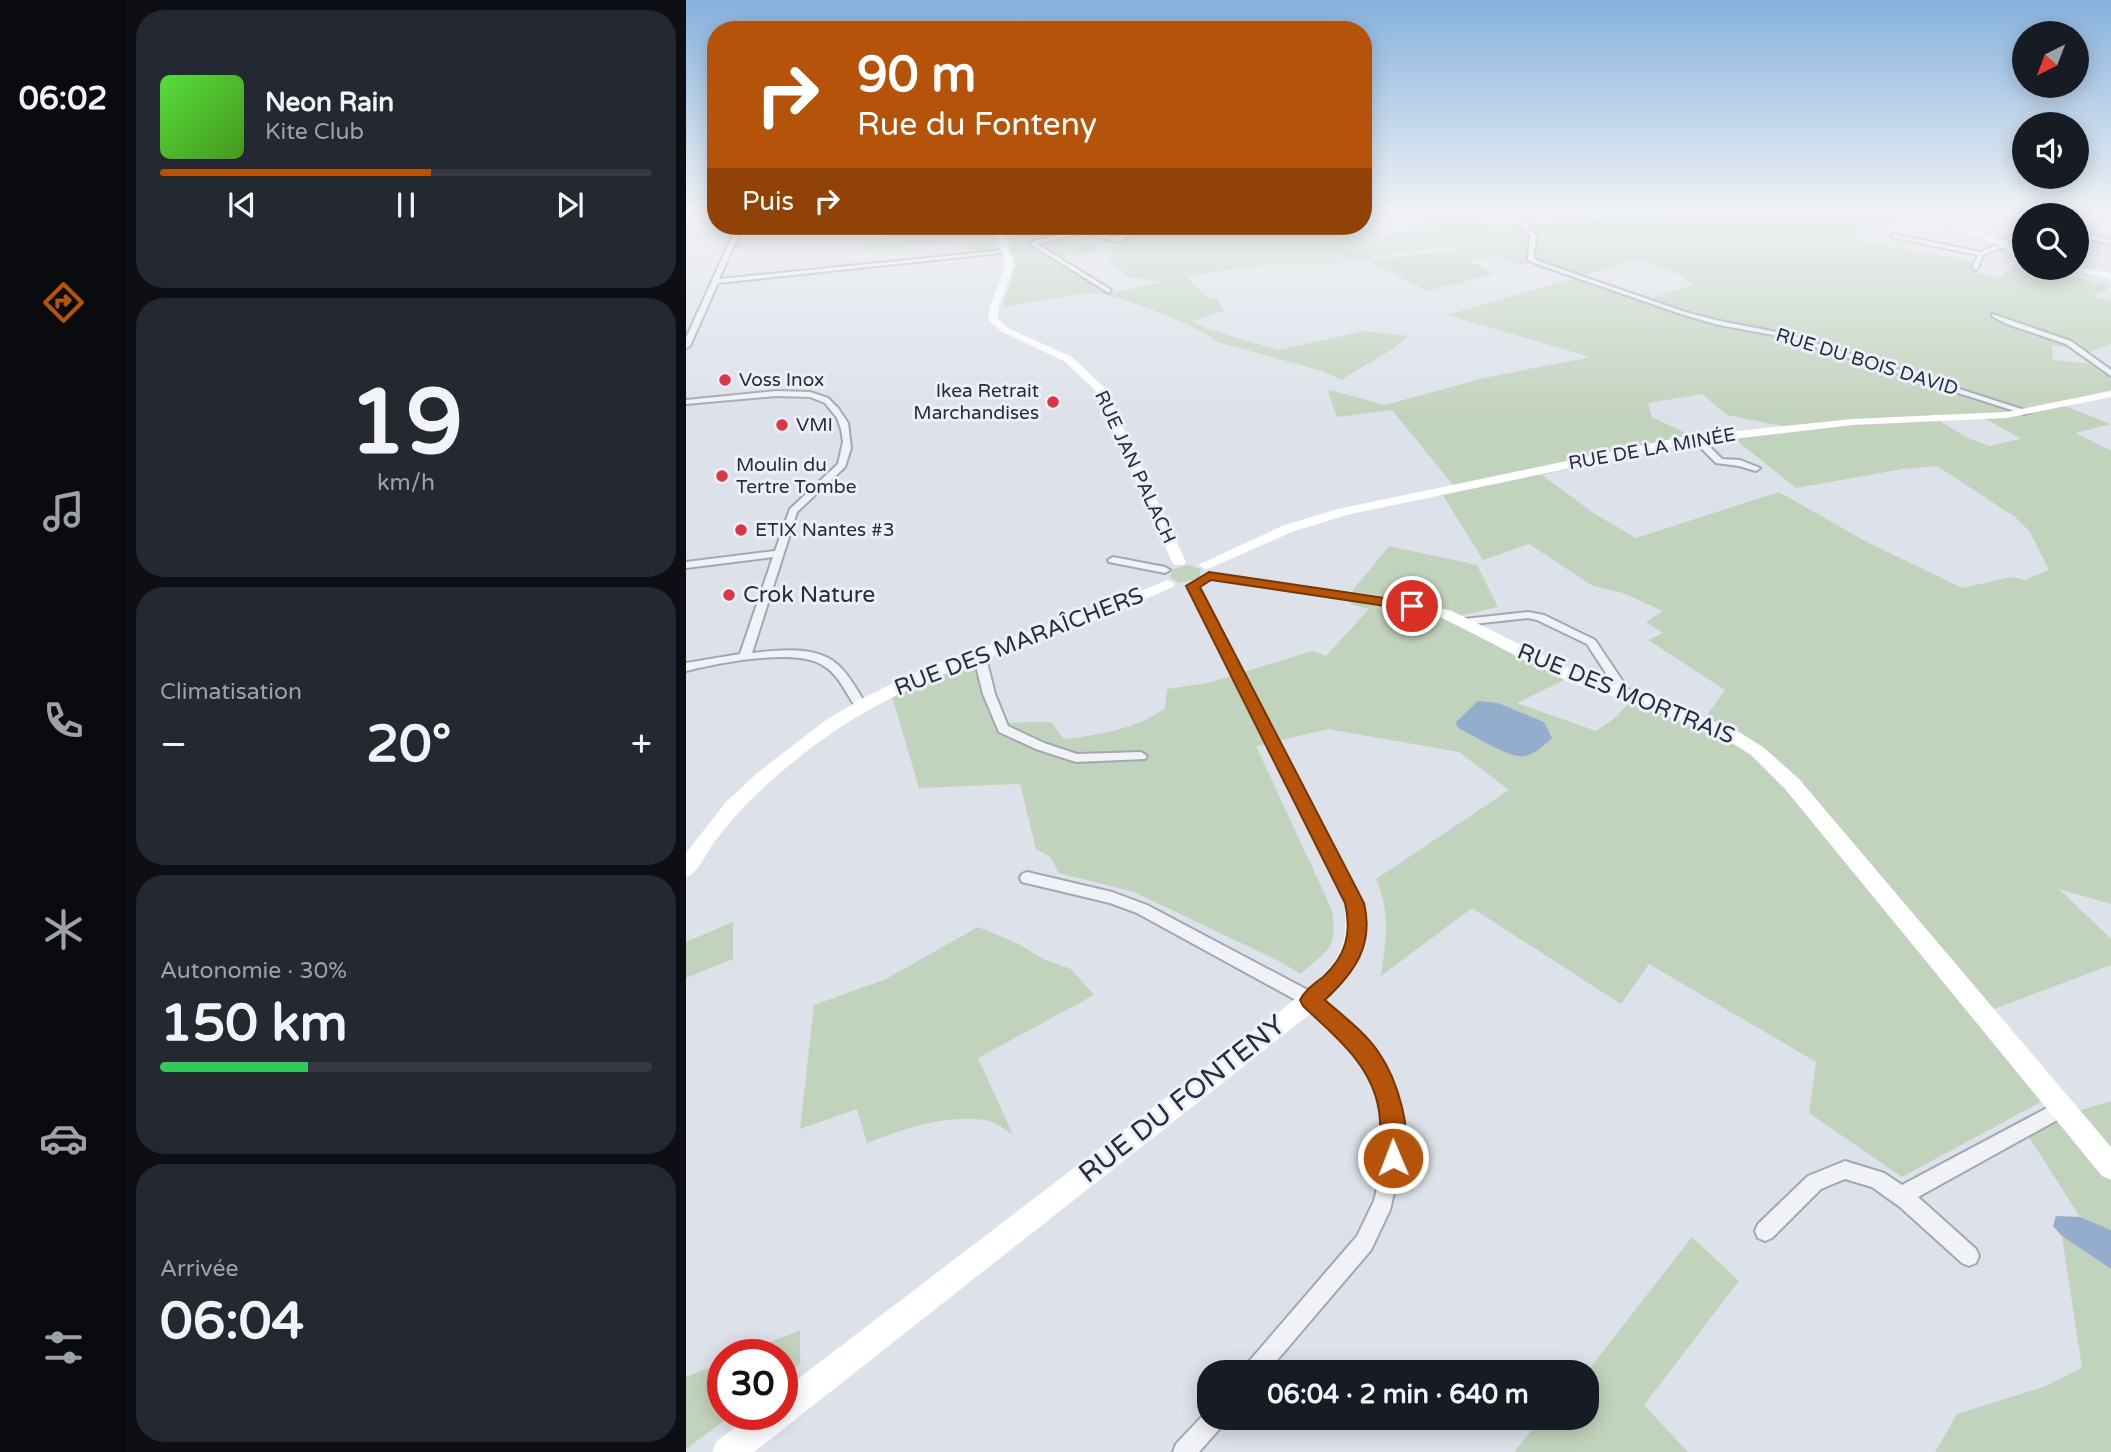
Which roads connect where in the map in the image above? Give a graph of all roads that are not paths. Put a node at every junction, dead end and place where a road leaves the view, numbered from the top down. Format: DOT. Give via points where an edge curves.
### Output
graph roads {
  1 [pos="738,279"];
  2 [pos="1005,279"];
  3 [pos="1089,279"];
  4 [pos="1584,279"];
  5 [pos="715,281"];
  6 [pos="1109,291"];
  7 [pos="1994,315"];
  8 [pos="686,346"];
  9 [pos="2111,374"];
  10 [pos="2111,394"];
  11 [pos="686,402"];
  12 [pos="2026,412"];
  13 [pos="1696,438"];
  14 [pos="1756,468"];
  15 [pos="777,554"];
  16 [pos="1113,560"];
  17 [pos="1179,562"];
  18 [pos="686,565"];
  19 [pos="1202,575"];
  20 [pos="1167,577"];
  21 [pos="1464,622"];
  22 [pos="979,654"];
  23 [pos="745,656"];
  24 [pos="686,667"];
  25 [pos="1626,695"];
  26 [pos="861,706"];
  27 [pos="1140,756"];
  28 [pos="686,869"];
  29 [pos="1027,878"];
  30 [pos="1311,1000"];
  31 [pos="2062,1108"];
  32 [pos="2111,1167"];
  33 [pos="1901,1196"];
  34 [pos="1765,1231"];
  35 [pos="1969,1256"];
  36 [pos="1263,1360"];
  37 [pos="798,1398"];
  38 [pos="756,1430"];
  39 [pos="1203,1430"];
  40 [pos="728,1452"];
  41 [pos="1184,1452"];
  1 -- 5 [label="street"];
  2 -- 17 [label="street, RUE JAN PALACH" via="993,320 1068,359 1100,389"];
  3 -- 6 [label="street"];
  4 -- 12 [label="street, RUE DU BOIS DAVID" via="1718,323 1786,335"];
  5 -- 8 [label="street"];
  7 -- 9 [label="street" via="2080,348"];
  10 -- 12 [label="street, RUE DE LA MINÉE"];
  11 -- 15 [label="street" via="802,394 822,398 844,424 846,458 793,512"];
  12 -- 13 [label="street, RUE DE LA MINÉE" via="1866,421"];
  13 -- 14 [label="street" via="1718,461"];
  13 -- 19 [label="street, RUE DE LA MINÉE" via="1343,512 1287,529"];
  15 -- 18 [label="street"];
  15 -- 23 [label="street"];
  16 -- 20 [label="street"];
  17 -- 19 [label="street" via="1194,561"];
  17 -- 20 [label="street, RUE DES MARAÎCHERS"];
  19 -- 20 [label="street"];
  19 -- 21 [label="street, RUE DES MORTRAIS" via="1435,610"];
  19 -- 30 [label="street, RUE DU FONTENY" via="1358,918 1358,939 1349,960"];
  20 -- 22 [label="street, RUE DES MARAÎCHERS" via="1074,622"];
  21 -- 25 [label="street, RUE DES MORTRAIS" via="1575,678"];
  21 -- 25 [label="street" via="1540,617 1591,642"];
  22 -- 26 [label="street, RUE DES MARAÎCHERS"];
  22 -- 27 [label="street" via="1003,729 1076,758"];
  23 -- 24 [label="street"];
  23 -- 26 [label="street" via="813,656 828,662"];
  25 -- 31 [label="street, RUE DES MORTRAIS" via="1733,736 1775,766"];
  26 -- 28 [label="street, RUE DES MARAÎCHERS" via="735,803"];
  29 -- 30 [label="street" via="1142,909"];
  30 -- 36 [label="street" via="1371,1060 1389,1098 1393,1158 1383,1203 1364,1243"];
  30 -- 37 [label="street, RUE DU FONTENY"];
  31 -- 32 [label="street, RUE DES MORTRAIS"];
  31 -- 33 [label="street"];
  33 -- 34 [label="street" via="1877,1179 1844,1170 1815,1182"];
  33 -- 35 [label="street"];
  38 -- 40 [label="street"];
  39 -- 41 [label="street"];
}
